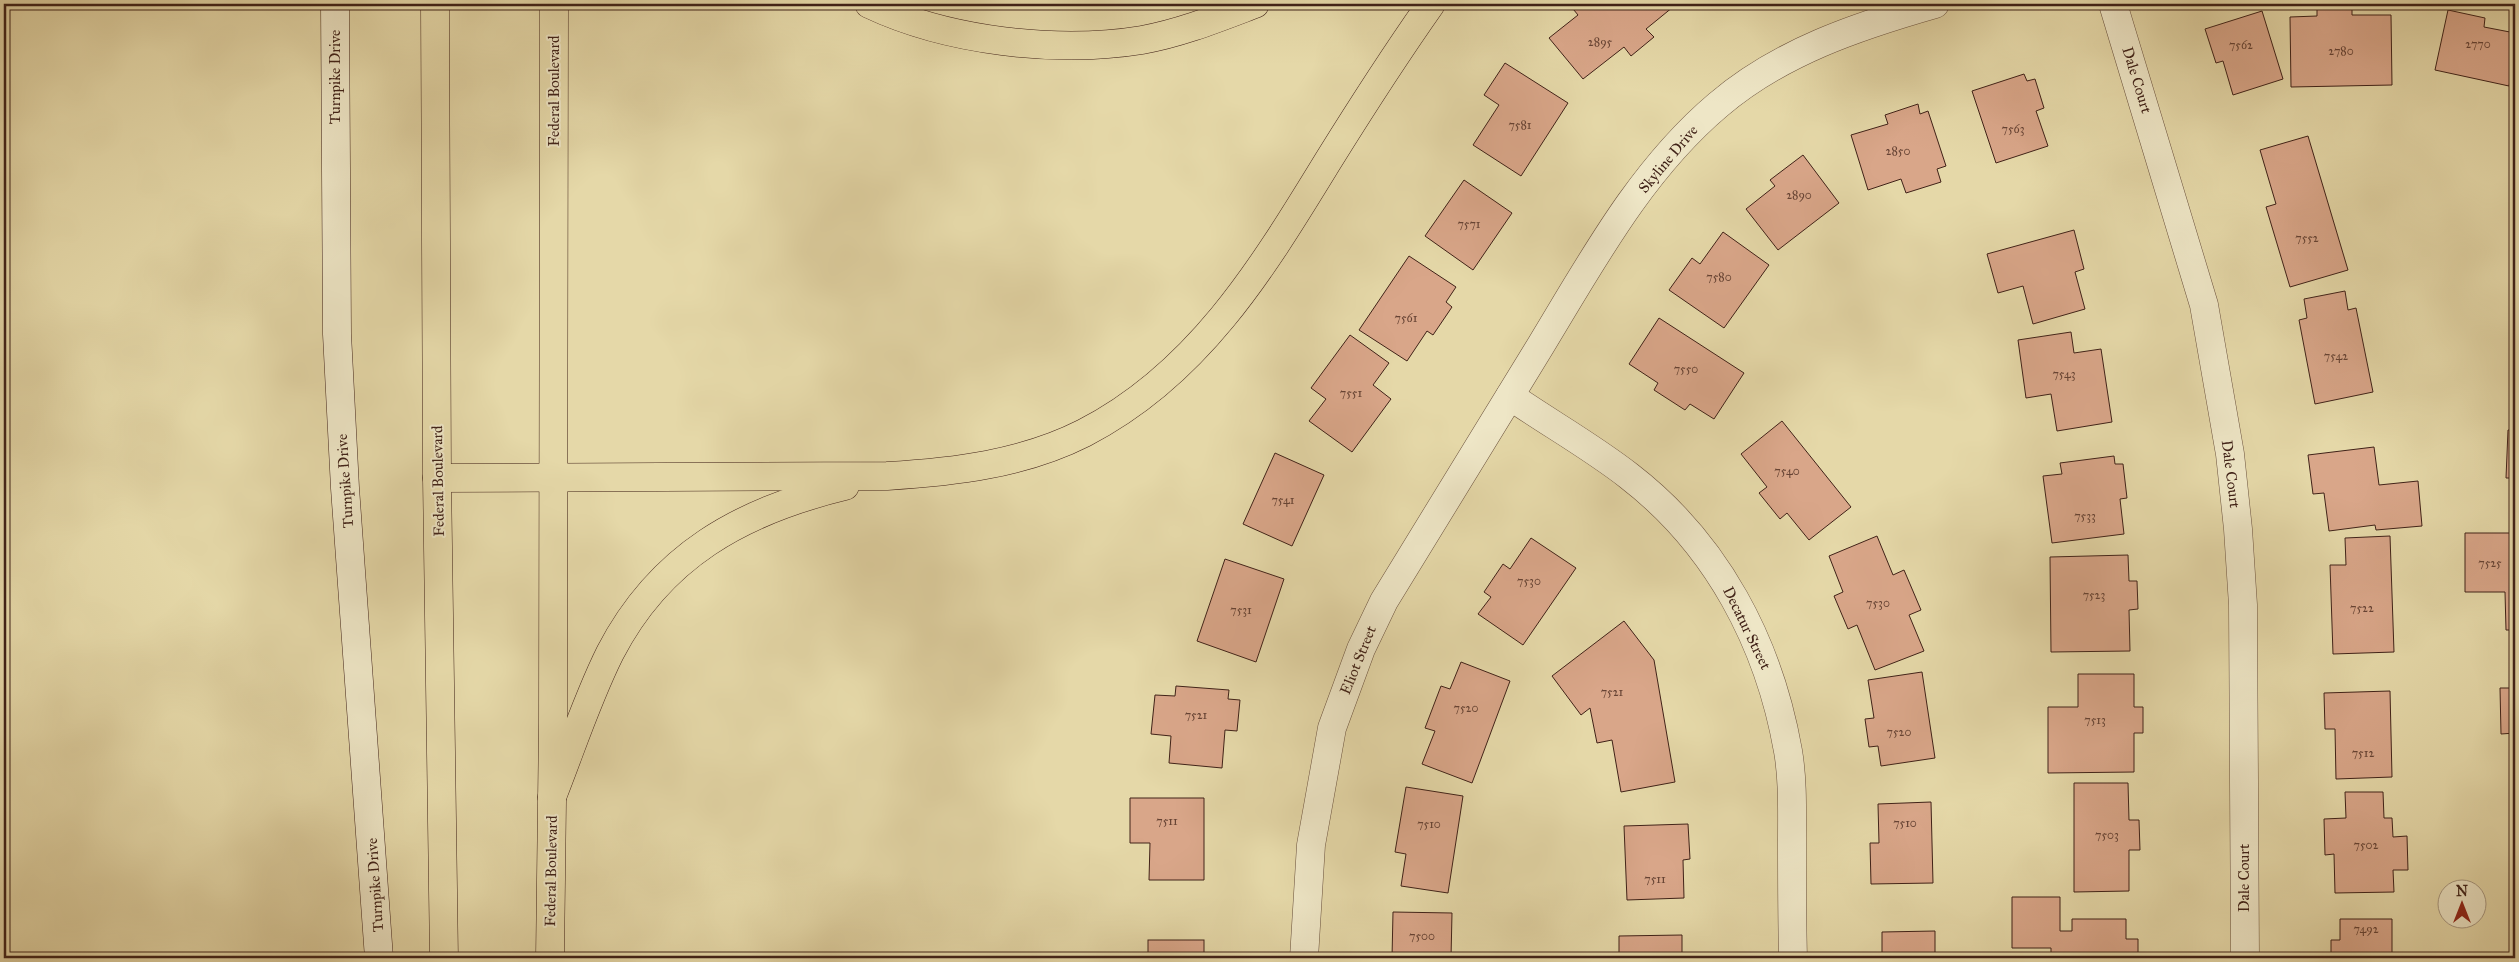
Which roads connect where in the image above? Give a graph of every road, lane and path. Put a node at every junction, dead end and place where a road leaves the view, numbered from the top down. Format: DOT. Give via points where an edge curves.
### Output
graph roads {
  1 [pos="335,4"];
  2 [pos="435,4"];
  3 [pos="554,4"];
  4 [pos="869,4"];
  5 [pos="1255,4"];
  6 [pos="1430,4"];
  7 [pos="1935,4"];
  8 [pos="2113,4"];
  9 [pos="1510,396"];
  10 [pos="887,476"];
  11 [pos="437,478"];
  12 [pos="552,478"];
  13 [pos="552,797"];
  14 [pos="379,958"];
  15 [pos="444,958"];
  16 [pos="550,958"];
  17 [pos="1304,958"];
  18 [pos="1792,958"];
  19 [pos="2244,958"];
  1 -- 14 [label="street, Turnpike Drive" via="337,348"];
  2 -- 11 [label="main road, Federal Boulevard"];
  3 -- 12 [label="main road, Federal Boulevard"];
  4 -- 5 [label="main road" via="941,29 1023,44 1086,44 1142,40 1200,25"];
  6 -- 10 [label="main road" via="1244,293 1220,323 1168,373 1114,416 1048,447 1007,461 969,468"];
  7 -- 9 [label="street, Skyline Drive" via="1872,22 1788,58 1719,104 1683,137 1609,234"];
  8 -- 19 [label="street, Dale Court" via="2204,305 2230,454 2242,605"];
  9 -- 17 [label="street, Eliot Street" via="1384,601 1361,648 1332,728 1311,845"];
  9 -- 18 [label="street, Decatur Street" via="1629,476 1652,496 1697,543 1733,594 1762,651 1788,752 1792,797"];
  10 -- 12 [label="main road"];
  10 -- 13 [label="main road" via="802,497 765,510 730,526 674,567 652,589 610,653"];
  11 -- 12 [label="main road"];
  11 -- 15 [label="main road, Federal Boulevard"];
  12 -- 13 [label="main road, Federal Boulevard"];
  13 -- 16 [label="main road, Federal Boulevard"];
}
